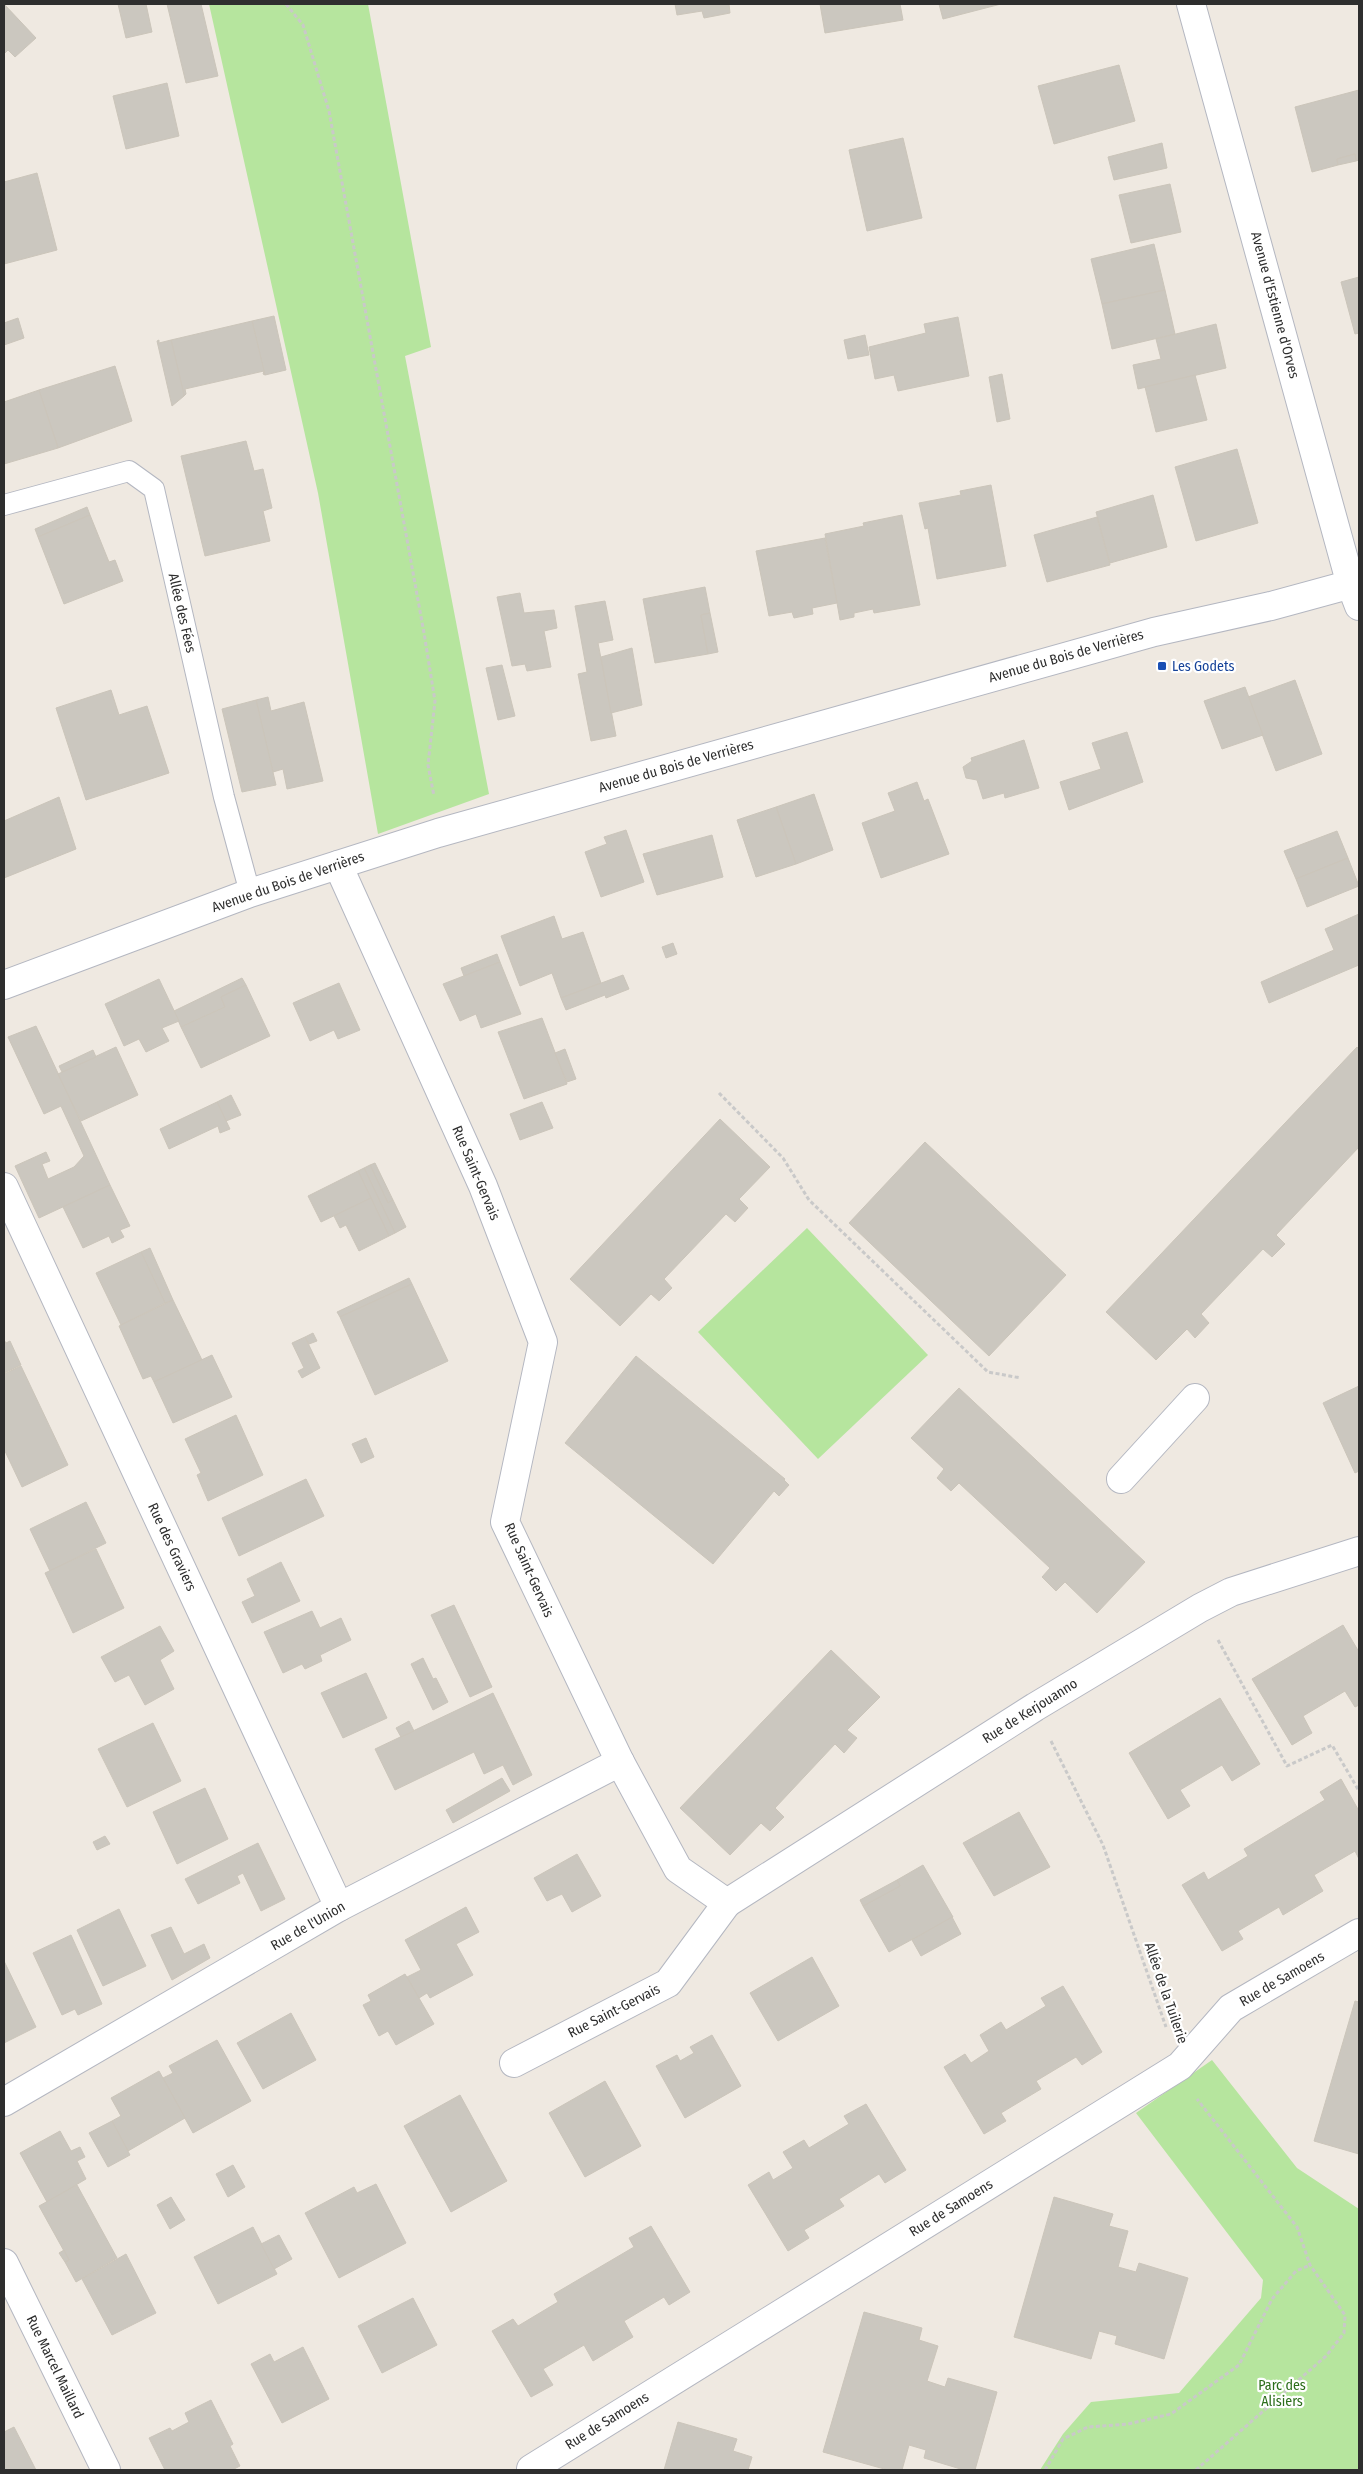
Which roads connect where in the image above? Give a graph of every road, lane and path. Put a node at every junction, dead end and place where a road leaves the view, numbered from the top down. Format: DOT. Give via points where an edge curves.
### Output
graph roads {
  1 [pos="286,4"];
  2 [pos="1191,4"];
  3 [pos="4,505"];
  4 [pos="1357,591"];
  5 [pos="438,833"];
  6 [pos="338,865"];
  7 [pos="250,893"];
  8 [pos="4,985"];
  9 [pos="719,1093"];
  10 [pos="4,1187"];
  11 [pos="1021,1378"];
  12 [pos="1195,1398"];
  13 [pos="1121,1479"];
  14 [pos="1355,1553"];
  15 [pos="1200,1608"];
  16 [pos="1035,1707"];
  17 [pos="620,1762"];
  18 [pos="1359,1791"];
  19 [pos="727,1903"];
  20 [pos="339,1907"];
  21 [pos="1359,1933"];
  22 [pos="514,2063"];
  23 [pos="1180,2066"];
  24 [pos="4,2102"];
  25 [pos="4,2263"];
  26 [pos="1310,2265"];
  27 [pos="531,2469"];
  28 [pos="106,2470"];
  29 [pos="1045,2470"];
  30 [pos="1196,2470"];
  1 -- 5 [label="path" via="303,25 328,111 417,595 434,701 428,765 438,813"];
  2 -- 4 [label="street, Avenue d'Estienne d'Orves"];
  3 -- 7 [label="lane, Allée des Fées" via="129,471 154,490 224,797"];
  4 -- 5 [label="street, Avenue du Bois de Verrières" via="1154,632"];
  5 -- 6 [label="street, Avenue du Bois de Verrières"];
  6 -- 7 [label="street, Avenue du Bois de Verrières"];
  6 -- 17 [label="street, Rue Saint-Gervais" via="483,1186 543,1342 505,1522"];
  7 -- 8 [label="street, Avenue du Bois de Verrières"];
  9 -- 11 [label="path" via="783,1158 809,1200 988,1372"];
  10 -- 20 [label="street, Rue des Graviers"];
  12 -- 13 [label="street"];
  14 -- 15 [label="street, Rue de Kerjouanno" via="1231,1592"];
  15 -- 16 [label="street, Rue de Kerjouanno"];
  15 -- 18 [label="path" via="1287,1766 1332,1745"];
  16 -- 19 [label="street, Rue de Kerjouanno"];
  16 -- 23 [label="path, Allée de la Tuilerie" via="1102,1845"];
  17 -- 19 [label="street, Rue Saint-Gervais" via="678,1869"];
  17 -- 20 [label="street, Rue de l'Union"];
  19 -- 22 [label="street, Rue Saint-Gervais" via="668,1983"];
  20 -- 24 [label="street, Rue de l'Union"];
  21 -- 23 [label="street, Rue de Samoens" via="1231,2008"];
  23 -- 26 [label="path, Allée de la Tuilerie" via="1186,2084 1297,2227"];
  23 -- 27 [label="street, Rue de Samoens"];
  25 -- 28 [label="street, Rue Marcel Maillard"];
  26 -- 29 [label="path" via="1296,2271 1272,2299 1239,2365 1171,2414 1128,2424 1088,2427 1063,2439"];
  26 -- 30 [label="path, Allée de la Tuilerie" via="1345,2314 1344,2333 1326,2356"];
}
